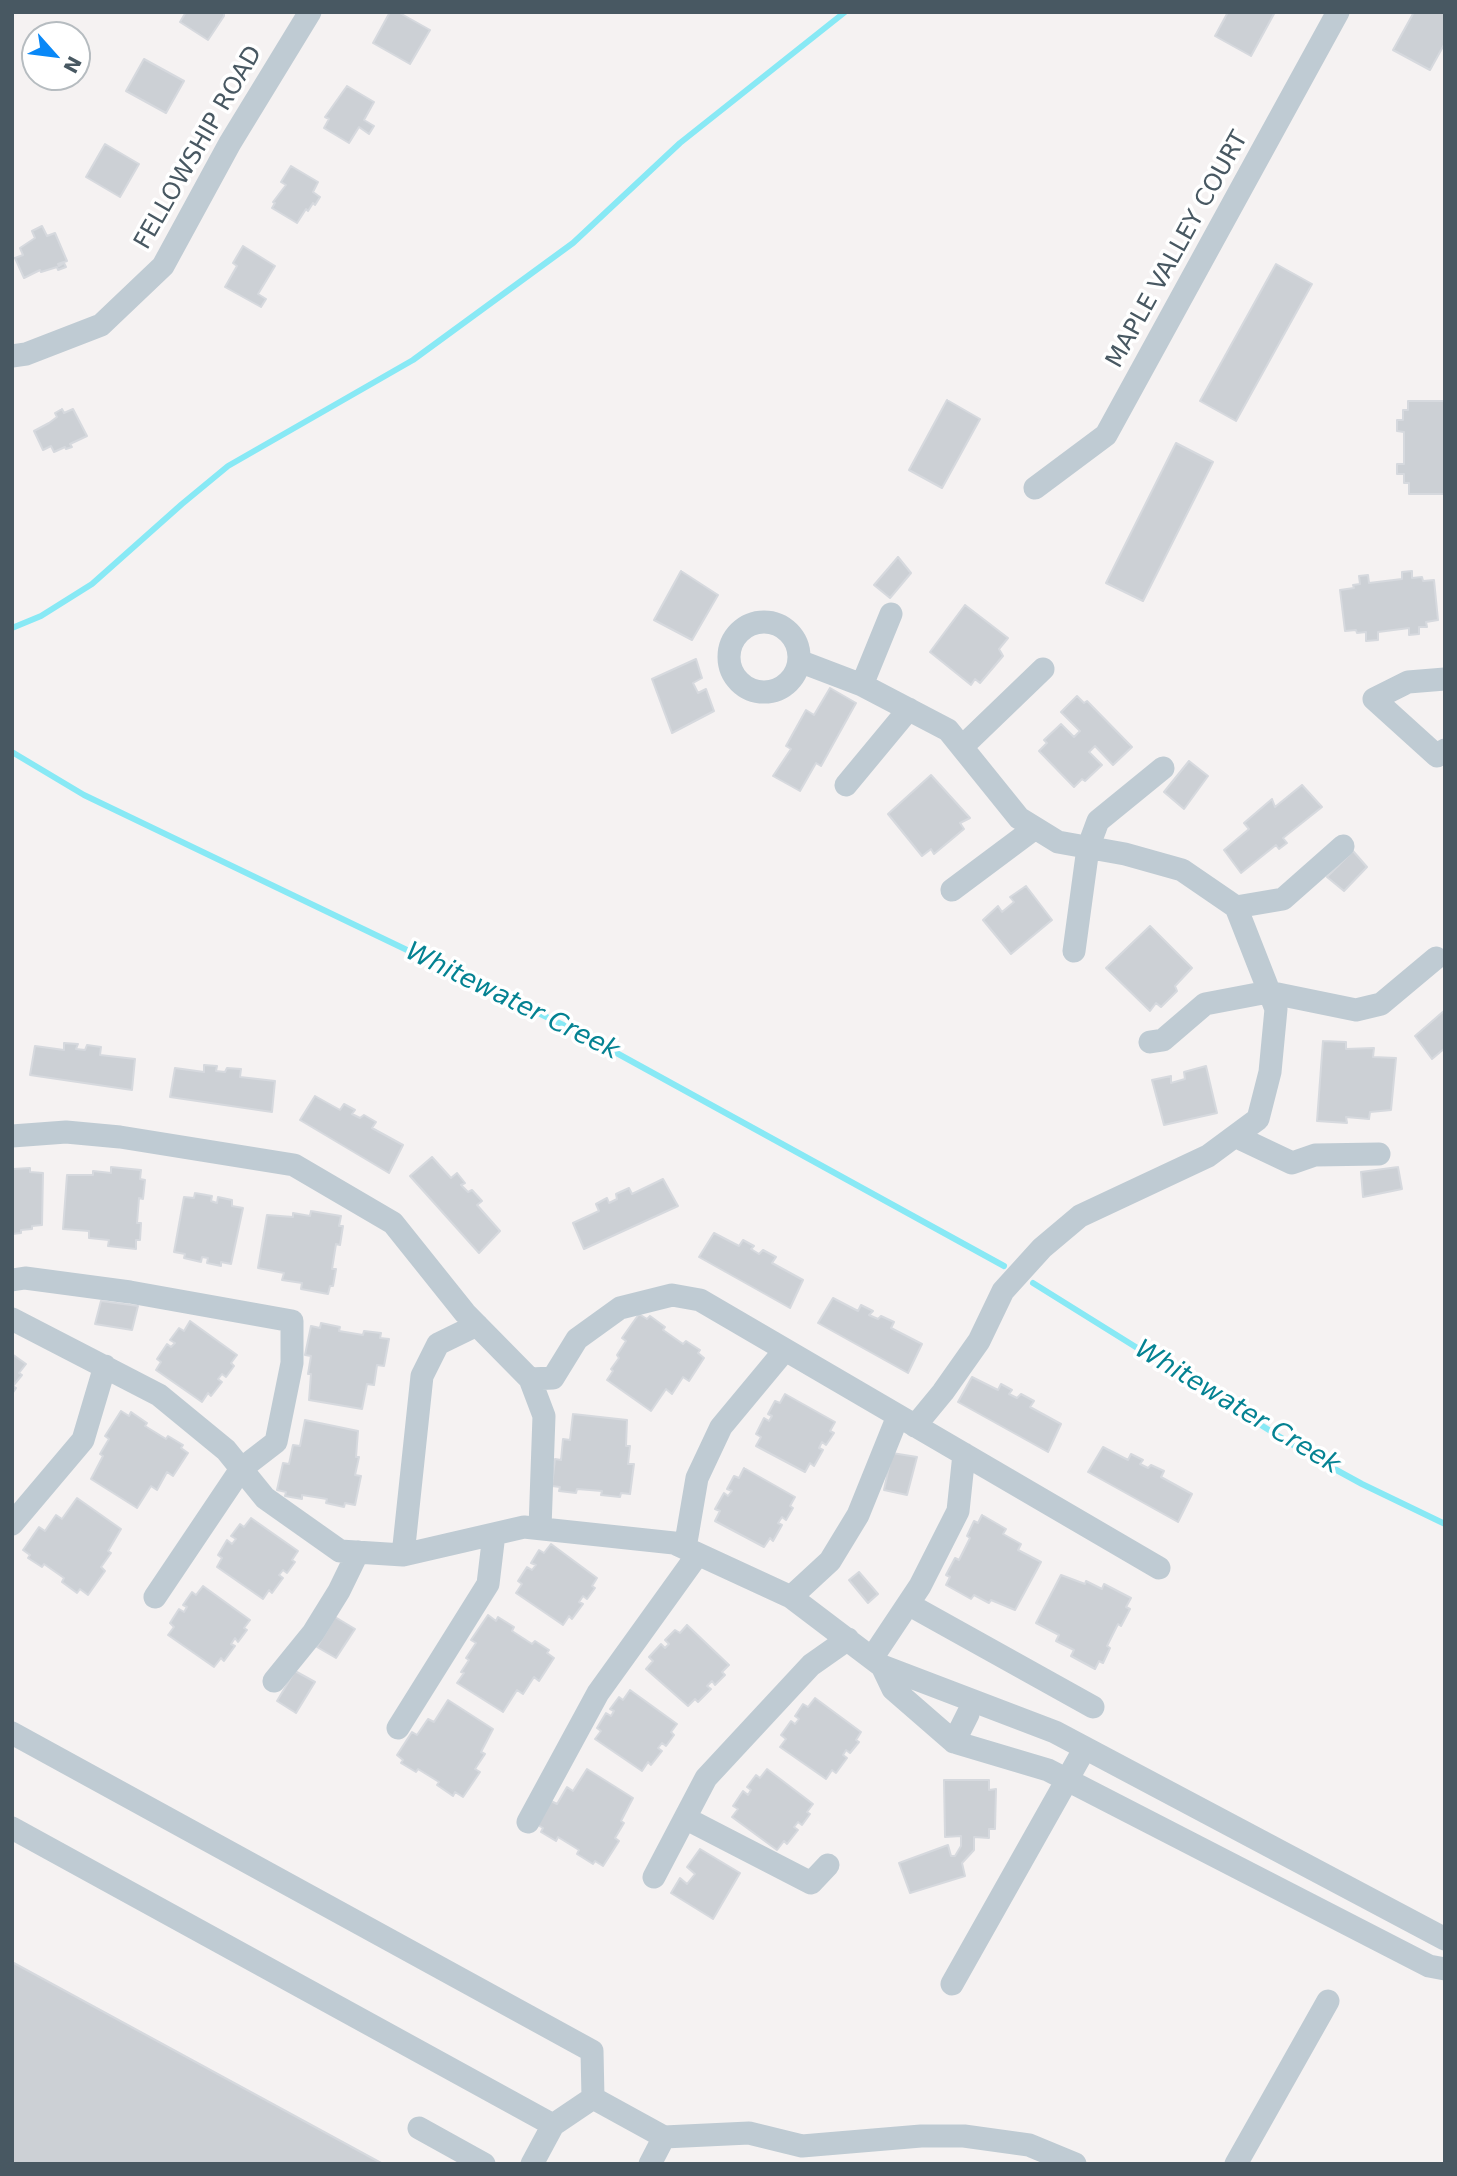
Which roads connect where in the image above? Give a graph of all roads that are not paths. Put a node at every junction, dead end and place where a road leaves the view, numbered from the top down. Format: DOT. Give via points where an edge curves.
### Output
graph roads {
  1 [pos="310,12"];
  2 [pos="1338,12"];
  3 [pos="12,356"];
  4 [pos="1035,488"];
  5 [pos="891,614"];
  6 [pos="799,661"];
  7 [pos="1043,669"];
  8 [pos="1445,679"];
  9 [pos="862,685"];
  10 [pos="909,709"];
  11 [pos="963,746"];
  12 [pos="1441,753"];
  13 [pos="1163,768"];
  14 [pos="846,785"];
  15 [pos="1035,828"];
  16 [pos="1343,846"];
  17 [pos="1088,848"];
  18 [pos="952,890"];
  19 [pos="1236,908"];
  20 [pos="1074,951"];
  21 [pos="1436,958"];
  22 [pos="1268,992"];
  23 [pos="1150,1042"];
  24 [pos="12,1136"];
  25 [pos="1235,1136"];
  26 [pos="1379,1154"];
  27 [pos="12,1280"];
  28 [pos="12,1319"];
  29 [pos="477,1325"];
  30 [pos="785,1350"];
  31 [pos="105,1366"];
  32 [pos="530,1379"];
  33 [pos="907,1421"];
  34 [pos="964,1454"];
  35 [pos="241,1469"];
  36 [pos="12,1524"];
  37 [pos="540,1528"];
  38 [pos="494,1534"];
  39 [pos="691,1551"];
  40 [pos="358,1552"];
  41 [pos="403,1555"];
  42 [pos="1160,1567"];
  43 [pos="155,1597"];
  44 [pos="792,1597"];
  45 [pos="908,1604"];
  46 [pos="848,1639"];
  47 [pos="877,1662"];
  48 [pos="274,1681"];
  49 [pos="945,1690"];
  50 [pos="1093,1707"];
  51 [pos="968,1714"];
  52 [pos="398,1728"];
  53 [pos="1047,1729"];
  54 [pos="12,1733"];
  55 [pos="954,1742"];
  56 [pos="1085,1748"];
  57 [pos="1066,1780"];
  58 [pos="685,1818"];
  59 [pos="528,1822"];
  60 [pos="12,1828"];
  61 [pos="1272,1846"];
  62 [pos="828,1865"];
  63 [pos="654,1877"];
  64 [pos="1255,1877"];
  65 [pos="1411,1921"];
  66 [pos="1445,1927"];
  67 [pos="1445,1939"];
  68 [pos="1440,1971"];
  69 [pos="952,1984"];
  70 [pos="1328,2001"];
  71 [pos="593,2098"];
  72 [pos="553,2125"];
  73 [pos="419,2128"];
  74 [pos="664,2137"];
  75 [pos="795,2155"];
  76 [pos="484,2164"];
  77 [pos="532,2164"];
  78 [pos="650,2164"];
  79 [pos="1075,2164"];
  80 [pos="1236,2164"];
  1 -- 3 [label="street, FELLOWSHIP ROAD" via="230,143 163,266 101,325"];
  2 -- 4 [label="street, MAPLE VALLEY COURT" via="1106,435"];
  5 -- 9 [label="street"];
  6 -- 9 [label="street"];
  7 -- 11 [label="street"];
  8 -- 12 [label="street" via="1408,682 1374,699"];
  9 -- 10 [label="street"];
  10 -- 11 [label="street" via="948,730"];
  10 -- 14 [label="street"];
  11 -- 15 [label="street" via="1018,818"];
  13 -- 17 [label="street" via="1098,821"];
  15 -- 17 [label="street" via="1058,842"];
  15 -- 18 [label="street"];
  16 -- 19 [label="street" via="1283,900"];
  17 -- 19 [label="street" via="1182,870"];
  17 -- 20 [label="street"];
  19 -- 22 [label="street"];
  21 -- 22 [label="street" via="1381,1004 1356,1010"];
  22 -- 23 [label="street" via="1205,1004 1163,1040"];
  22 -- 25 [label="street" via="1276,1009 1270,1072 1258,1119"];
  24 -- 29 [label="street" via="66,1132 106,1136 294,1165 393,1223"];
  25 -- 26 [label="street" via="1292,1163 1315,1155"];
  25 -- 33 [label="street" via="1208,1156 1080,1216 1042,1248 1003,1292 979,1341 943,1392"];
  27 -- 35 [label="street" via="130,1292 292,1321 292,1363 276,1442"];
  28 -- 31 [label="street"];
  29 -- 32 [label="street"];
  29 -- 41 [label="street" via="439,1344 422,1376"];
  30 -- 32 [label="street" via="700,1300 671,1296 620,1308 578,1339 553,1378"];
  30 -- 33 [label="street"];
  30 -- 39 [label="street" via="721,1427 697,1478"];
  31 -- 35 [label="street" via="159,1395 226,1450"];
  31 -- 36 [label="street" via="83,1440"];
  32 -- 37 [label="street" via="544,1416"];
  33 -- 34 [label="street"];
  33 -- 44 [label="street" via="830,1561"];
  34 -- 42 [label="street"];
  34 -- 45 [label="street" via="958,1511"];
  35 -- 40 [label="street" via="264,1499 340,1551"];
  35 -- 43 [label="street"];
  37 -- 38 [label="street"];
  37 -- 39 [label="street" via="674,1543"];
  38 -- 41 [label="street"];
  38 -- 52 [label="street" via="488,1584"];
  39 -- 44 [label="street"];
  39 -- 59 [label="street" via="598,1693"];
  40 -- 41 [label="street"];
  40 -- 48 [label="street" via="313,1633"];
  44 -- 46 [label="street"];
  45 -- 47 [label="street"];
  45 -- 50 [label="street"];
  46 -- 47 [label="street"];
  46 -- 58 [label="street" via="811,1665 706,1778"];
  47 -- 49 [label="street"];
  47 -- 55 [label="street" via="893,1689"];
  49 -- 51 [label="street"];
  49 -- 53 [label="street"];
  51 -- 53 [label="street"];
  51 -- 55 [label="street"];
  53 -- 56 [label="street"];
  54 -- 71 [label="street" via="592,2051"];
  55 -- 57 [label="street" via="1048,1770"];
  56 -- 57 [label="street"];
  56 -- 61 [label="street"];
  57 -- 64 [label="street"];
  57 -- 69 [label="street"];
  58 -- 62 [label="street" via="811,1883"];
  58 -- 63 [label="street"];
  60 -- 72 [label="street"];
  61 -- 64 [label="street"];
  61 -- 65 [label="street"];
  64 -- 68 [label="street"];
  65 -- 66 [label="street"];
  65 -- 67 [label="street"];
  70 -- 80 [label="street"];
  71 -- 72 [label="street"];
  71 -- 74 [label="street"];
  72 -- 77 [label="street"];
  73 -- 76 [label="street"];
  74 -- 75 [label="street" via="749,2133"];
  74 -- 78 [label="street"];
  75 -- 79 [label="street" via="921,2136 964,2136 1029,2145"];
}
